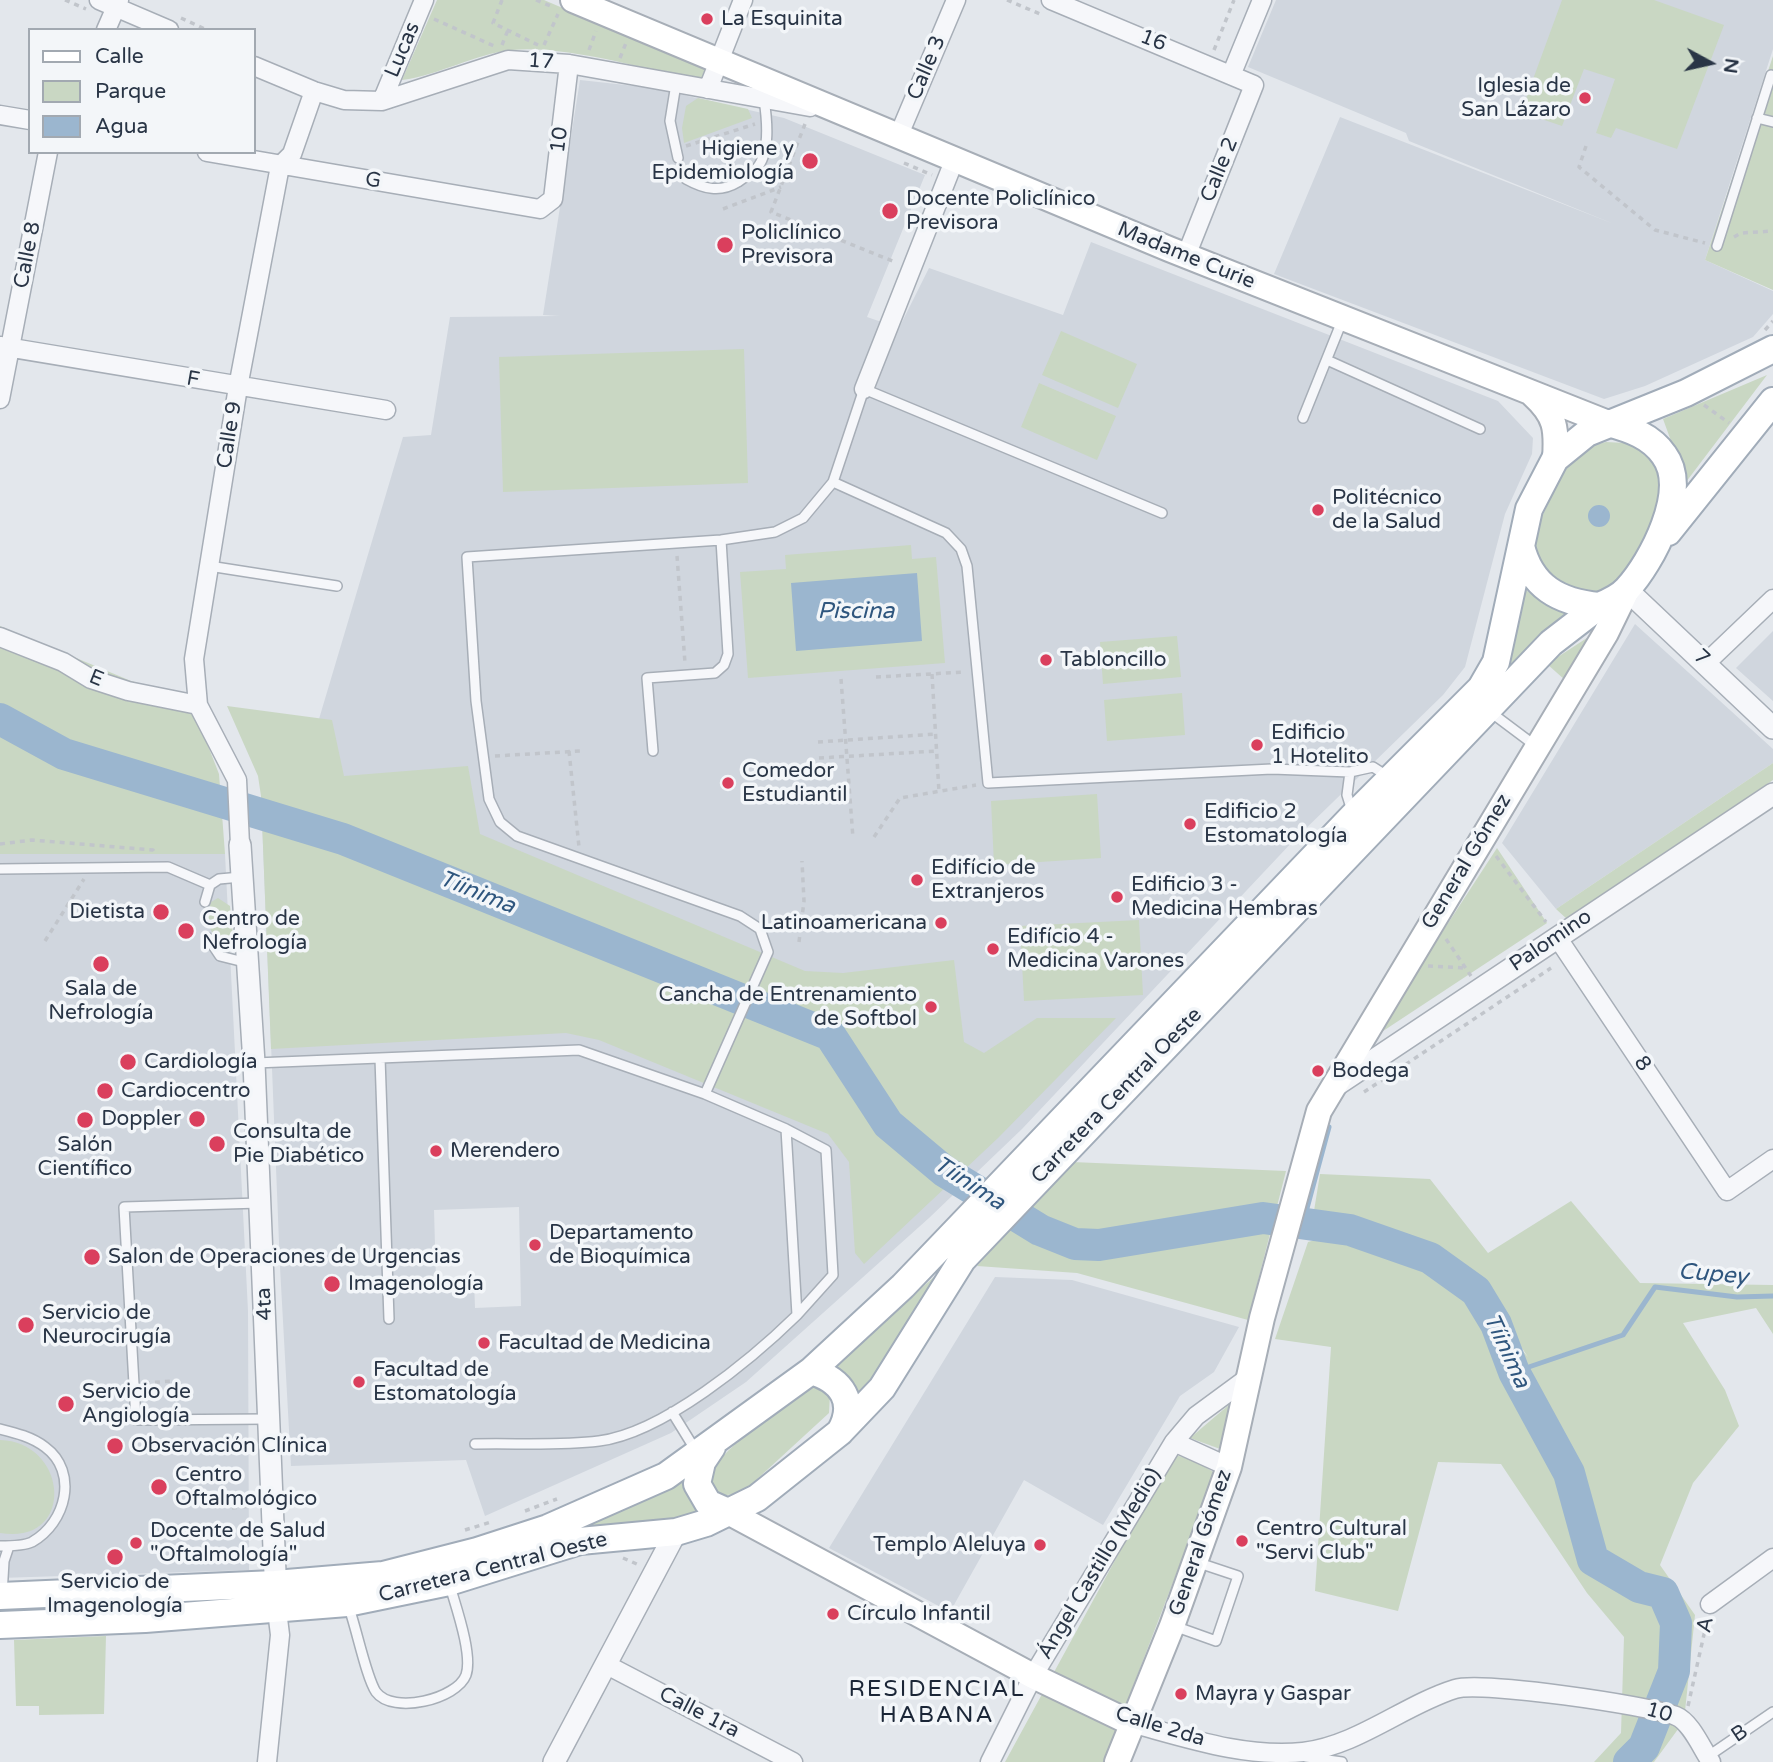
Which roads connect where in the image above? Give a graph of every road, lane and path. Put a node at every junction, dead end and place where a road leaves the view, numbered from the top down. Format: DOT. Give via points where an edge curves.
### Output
graph roads {
  1 [pos="424,0"];
  2 [pos="502,0"];
  3 [pos="743,0"];
  4 [pos="956,0"];
  5 [pos="1007,0"];
  6 [pos="1234,0"];
  7 [pos="1262,0"];
  8 [pos="111,3"];
  9 [pos="566,5"];
  10 [pos="1048,8"];
  11 [pos="433,19"];
  12 [pos="598,26"];
  13 [pos="106,28"];
  14 [pos="165,28"];
  15 [pos="508,30"];
  16 [pos="628,37"];
  17 [pos="1201,46"];
  18 [pos="587,55"];
  19 [pos="620,60"];
  20 [pos="718,62"];
  21 [pos="569,64"];
  22 [pos="256,67"];
  23 [pos="1232,73"];
  24 [pos="1771,75"];
  25 [pos="676,84"];
  26 [pos="1254,85"];
  27 [pos="708,89"];
  28 [pos="313,91"];
  29 [pos="764,99"];
  30 [pos="382,101"];
  31 [pos="838,111"];
  32 [pos="0,115"];
  33 [pos="1757,118"];
  34 [pos="28,120"];
  35 [pos="767,120"];
  36 [pos="1773,122"];
  37 [pos="1586,146"];
  38 [pos="896,148"];
  39 [pos="677,153"];
  40 [pos="48,154"];
  41 [pos="217,154"];
  42 [pos="280,166"];
  43 [pos="951,171"];
  44 [pos="687,179"];
  45 [pos="781,187"];
  46 [pos="540,209"];
  47 [pos="723,209"];
  48 [pos="1773,231"];
  49 [pos="1717,246"];
  50 [pos="1186,256"];
  51 [pos="895,262"];
  52 [pos="1343,320"];
  53 [pos="1773,321"];
  54 [pos="1767,342"];
  55 [pos="4,347"];
  56 [pos="1327,360"];
  57 [pos="238,387"];
  58 [pos="864,389"];
  59 [pos="1530,392"];
  60 [pos="0,399"];
  61 [pos="1773,401"];
  62 [pos="1649,407"];
  63 [pos="386,410"];
  64 [pos="1303,418"];
  65 [pos="1608,423"];
  66 [pos="1480,429"];
  67 [pos="1665,456"];
  68 [pos="1555,459"];
  69 [pos="833,482"];
  70 [pos="1162,513"];
  71 [pos="720,540"];
  72 [pos="676,543"];
  73 [pos="1521,546"];
  74 [pos="1656,547"];
  75 [pos="209,566"];
  76 [pos="337,586"];
  77 [pos="1626,590"];
  78 [pos="1773,599"];
  79 [pos="1599,606"];
  80 [pos="0,637"];
  81 [pos="1706,663"];
  82 [pos="977,671"];
  83 [pos="932,674"];
  84 [pos="686,675"];
  85 [pos="876,677"];
  86 [pos="841,679"];
  87 [pos="198,705"];
  88 [pos="1488,710"];
  89 [pos="1773,727"];
  90 [pos="936,734"];
  91 [pos="846,740"];
  92 [pos="818,742"];
  93 [pos="1537,747"];
  94 [pos="569,751"];
  95 [pos="580,751"];
  96 [pos="653,751"];
  97 [pos="937,751"];
  98 [pos="847,756"];
  99 [pos="483,757"];
  100 [pos="820,758"];
  101 [pos="1350,772"];
  102 [pos="1391,779"];
  103 [pos="988,783"];
  104 [pos="939,792"];
  105 [pos="1773,794"];
  106 [pos="1353,816"];
  107 [pos="874,837"];
  108 [pos="853,838"];
  109 [pos="0,844"];
  110 [pos="240,845"];
  111 [pos="581,859"];
  112 [pos="802,861"];
  113 [pos="1486,864"];
  114 [pos="89,867"];
  115 [pos="168,867"];
  116 [pos="0,869"];
  117 [pos="243,877"];
  118 [pos="210,885"];
  119 [pos="205,902"];
  120 [pos="1434,916"];
  121 [pos="1535,930"];
  122 [pos="1552,930"];
  123 [pos="208,938"];
  124 [pos="45,941"];
  125 [pos="799,942"];
  126 [pos="1407,960"];
  127 [pos="248,963"];
  128 [pos="1480,967"];
  129 [pos="1465,968"];
  130 [pos="1551,968"];
  131 [pos="1459,981"];
  132 [pos="1475,981"];
  133 [pos="380,1058"];
  134 [pos="254,1063"];
  135 [pos="1330,1090"];
  136 [pos="1364,1092"];
  137 [pos="705,1094"];
  138 [pos="786,1129"];
  139 [pos="1060,1140"];
  140 [pos="1773,1159"];
  141 [pos="260,1203"];
  142 [pos="953,1252"];
  143 [pos="797,1315"];
  144 [pos="389,1319"];
  145 [pos="811,1371"];
  146 [pos="1249,1377"];
  147 [pos="672,1412"];
  148 [pos="270,1419"];
  149 [pos="0,1429"];
  150 [pos="840,1432"];
  151 [pos="1174,1442"];
  152 [pos="475,1444"];
  153 [pos="705,1453"];
  154 [pos="1229,1467"];
  155 [pos="258,1506"];
  156 [pos="232,1508"];
  157 [pos="728,1512"];
  158 [pos="676,1532"];
  159 [pos="4,1546"];
  160 [pos="1773,1558"];
  161 [pos="1196,1562"];
  162 [pos="449,1582"];
  163 [pos="1,1596"];
  164 [pos="276,1597"];
  165 [pos="347,1604"];
  166 [pos="1710,1604"];
  167 [pos="0,1625"];
  168 [pos="1172,1626"];
  169 [pos="605,1664"];
  170 [pos="1033,1675"];
  171 [pos="1626,1704"];
  172 [pos="1773,1712"];
  173 [pos="1680,1719"];
  174 [pos="1131,1723"];
  175 [pos="1279,1753"];
  176 [pos="1709,1759"];
  177 [pos="267,1762"];
  178 [pos="554,1762"];
  179 [pos="793,1762"];
  180 [pos="990,1762"];
  181 [pos="1117,1762"];
  182 [pos="1342,1762"];
  1 -- 30 [label="street, Lucas"];
  2 -- 15 [label="path" via="493,23"];
  3 -- 20 [label="street"];
  4 -- 38 [label="street, Calle 3"];
  5 -- 10 [label="path"];
  6 -- 17 [label="path" via="1214,51"];
  7 -- 23 [label="street"];
  8 -- 13 [label="street"];
  8 -- 14 [label="street"];
  9 -- 15 [label="path" via="543,47"];
  9 -- 20 [label="main road, Madame Curie"];
  10 -- 23 [label="street, 16"];
  11 -- 15 [label="path" via="500,49"];
  12 -- 18 [label="path"];
  16 -- 19 [label="path"];
  20 -- 27 [label="street"];
  20 -- 31 [label="main road, Madame Curie"];
  21 -- 25 [label="street, 17"];
  21 -- 30 [label="street, 17" via="508,60"];
  21 -- 46 [label="street, 10" via="553,199"];
  22 -- 28 [label="street, 17"];
  23 -- 26 [label="street, 16"];
  24 -- 33 [label="lane"];
  25 -- 27 [label="street, 17"];
  25 -- 39 [label="lane" via="670,121"];
  26 -- 50 [label="street, Calle 2"];
  27 -- 29 [label="street, 17"];
  28 -- 30 [label="street, 17" via="344,100"];
  28 -- 42 [label="street, Calle 9" via="292,154"];
  29 -- 31 [label="street, 17"];
  29 -- 35 [label="lane"];
  31 -- 38 [label="main road, Madame Curie"];
  32 -- 34 [label="street"];
  33 -- 36 [label="lane"];
  33 -- 49 [label="lane"];
  35 -- 39 [label="path"];
  35 -- 44 [label="lane" via="757,169 729,187 704,189"];
  35 -- 45 [label="path" via="806,121"];
  37 -- 49 [label="path" via="1578,167 1654,230"];
  38 -- 43 [label="main road, Madame Curie"];
  38 -- 43 [label="path"];
  40 -- 55 [label="street, Calle 8"];
  41 -- 42 [label="street, G"];
  42 -- 46 [label="street, G"];
  42 -- 57 [label="street, Calle 9"];
  43 -- 50 [label="main road, Madame Curie"];
  43 -- 58 [label="street"];
  45 -- 47 [label="path"];
  45 -- 51 [label="path" via="771,212"];
  48 -- 49 [label="path" via="1741,233"];
  50 -- 52 [label="main road, Madame Curie"];
  52 -- 56 [label="lane"];
  52 -- 59 [label="main road, Madame Curie"];
  53 -- 54 [label="path"];
  54 -- 62 [label="main road"];
  55 -- 57 [label="street, F"];
  55 -- 60 [label="street, Calle 8"];
  56 -- 64 [label="lane"];
  56 -- 66 [label="lane"];
  57 -- 63 [label="street, F"];
  57 -- 75 [label="street, Calle 9"];
  58 -- 69 [label="lane"];
  58 -- 70 [label="lane"];
  59 -- 65 [label="main road, Madame Curie"];
  59 -- 68 [label="main road, Madame Curie" via="1551,412"];
  61 -- 74 [label="main road"];
  62 -- 65 [label="main road"];
  62 -- 67 [label="main road"];
  65 -- 67 [label="main road" via="1652,441"];
  65 -- 68 [label="main road" via="1587,433"];
  67 -- 74 [label="main road" via="1673,483 1671,505"];
  68 -- 73 [label="main road" via="1529,509"];
  69 -- 71 [label="lane" via="803,518 775,533"];
  69 -- 82 [label="lane" via="946,533 961,549 967,566"];
  71 -- 72 [label="lane"];
  71 -- 84 [label="lane" via="728,654 715,673"];
  72 -- 84 [label="path"];
  72 -- 99 [label="lane" via="467,557"];
  73 -- 79 [label="main road" via="1525,562 1545,589 1577,604"];
  73 -- 102 [label="main road, Carretera Central Oeste" via="1496,662 1481,688"];
  74 -- 77 [label="main road"];
  75 -- 76 [label="lane"];
  75 -- 87 [label="street, Calle 9" via="194,659"];
  77 -- 79 [label="main road"];
  77 -- 81 [label="street, 7"];
  77 -- 93 [label="main road, General Gómez" via="1606,633"];
  78 -- 81 [label="street"];
  79 -- 88 [label="main road, Carretera Central Oeste" via="1552,643"];
  80 -- 87 [label="street, E" via="92,679"];
  81 -- 89 [label="street, 7"];
  82 -- 83 [label="path"];
  82 -- 103 [label="lane"];
  83 -- 85 [label="path"];
  83 -- 90 [label="path"];
  84 -- 96 [label="lane" via="647,678"];
  86 -- 91 [label="path"];
  87 -- 110 [label="street, Calle 9" via="237,780"];
  88 -- 93 [label="lane"];
  88 -- 139 [label="main road, Carretera Central Oeste"];
  90 -- 91 [label="path"];
  90 -- 97 [label="path"];
  91 -- 92 [label="path"];
  91 -- 98 [label="path"];
  93 -- 120 [label="main road, General Gómez"];
  94 -- 95 [label="path"];
  94 -- 99 [label="path"];
  94 -- 111 [label="path"];
  97 -- 98 [label="path"];
  97 -- 104 [label="path"];
  98 -- 100 [label="path"];
  98 -- 108 [label="path"];
  99 -- 111 [label="lane" via="489,799 500,822 517,836"];
  101 -- 102 [label="lane" via="1373,767"];
  101 -- 103 [label="lane" via="1272,769"];
  101 -- 106 [label="lane" via="1347,795"];
  102 -- 106 [label="main road, Carretera Central Oeste"];
  103 -- 104 [label="path"];
  104 -- 107 [label="path" via="900,797"];
  105 -- 122 [label="street, Palomino"];
  106 -- 139 [label="main road, Carretera Central Oeste"];
  109 -- 115 [label="path" via="32,840 153,850"];
  110 -- 117 [label="street, 4ta"];
  111 -- 137 [label="lane" via="740,916 760,929 768,952"];
  112 -- 125 [label="path"];
  113 -- 122 [label="path" via="1494,853"];
  114 -- 115 [label="lane"];
  114 -- 116 [label="lane"];
  114 -- 124 [label="path"];
  115 -- 118 [label="lane"];
  117 -- 118 [label="lane" via="219,879"];
  117 -- 127 [label="street, 4ta"];
  118 -- 119 [label="lane"];
  120 -- 126 [label="main road, General Gómez"];
  120 -- 129 [label="path"];
  121 -- 122 [label="path"];
  122 -- 132 [label="street, Palomino"];
  122 -- 140 [label="street, 8" via="1727,1191"];
  123 -- 127 [label="lane" via="219,956"];
  126 -- 129 [label="path"];
  126 -- 135 [label="main road, General Gómez"];
  127 -- 134 [label="street, 4ta"];
  128 -- 132 [label="path"];
  129 -- 132 [label="path"];
  130 -- 136 [label="path"];
  131 -- 132 [label="path"];
  132 -- 135 [label="street, Palomino"];
  133 -- 134 [label="lane"];
  133 -- 137 [label="lane" via="579,1050"];
  133 -- 144 [label="lane"];
  134 -- 141 [label="street, 4ta"];
  135 -- 146 [label="main road, General Gómez" via="1310,1136"];
  137 -- 138 [label="lane"];
  138 -- 143 [label="lane"];
  138 -- 143 [label="lane" via="826,1150 827,1164 833,1275"];
  139 -- 142 [label="main road, Carretera Central Oeste"];
  141 -- 148 [label="street, 4ta"];
  141 -- 148 [label="lane" via="124,1207 136,1420"];
  142 -- 145 [label="main road, Carretera Central Oeste"];
  142 -- 150 [label="main road, Carretera Central Oeste" via="882,1388"];
  143 -- 147 [label="lane" via="761,1350"];
  145 -- 150 [label="main road" via="838,1383 845,1394 849,1407"];
  145 -- 153 [label="main road, Carretera Central Oeste"];
  146 -- 151 [label="street, Ángel Castillo (Medio)" via="1196,1416"];
  146 -- 154 [label="main road, General Gómez"];
  147 -- 152 [label="lane" via="641,1430 600,1441"];
  147 -- 153 [label="lane"];
  148 -- 164 [label="street, 4ta"];
  149 -- 159 [label="lane" via="46,1447 65,1476 65,1497 50,1525 31,1542"];
  150 -- 157 [label="main road, Carretera Central Oeste" via="757,1498"];
  151 -- 154 [label="street"];
  151 -- 170 [label="street, Ángel Castillo (Medio)"];
  153 -- 157 [label="main road" via="696,1484 714,1508"];
  153 -- 164 [label="main road, Carretera Central Oeste" via="640,1489 548,1528 383,1575"];
  154 -- 161 [label="main road, General Gómez"];
  155 -- 156 [label="path"];
  157 -- 158 [label="main road, Carretera Central Oeste"];
  157 -- 170 [label="main road, Calle 2da"];
  158 -- 162 [label="main road, Carretera Central Oeste" via="580,1541"];
  158 -- 169 [label="street"];
  159 -- 163 [label="lane"];
  160 -- 166 [label="street, A"];
  161 -- 168 [label="main road, General Gómez"];
  161 -- 168 [label="lane" via="1238,1576 1216,1641"];
  162 -- 165 [label="main road, Carretera Central Oeste"];
  162 -- 165 [label="lane" via="467,1653 466,1677 452,1692 410,1704 392,1703 374,1690"];
  163 -- 164 [label="main road, Carretera Central Oeste"];
  164 -- 165 [label="main road, Carretera Central Oeste"];
  164 -- 167 [label="main road, Carretera Central Oeste"];
  164 -- 177 [label="street, 4ta" via="280,1635"];
  166 -- 173 [label="path, A"];
  168 -- 174 [label="main road, General Gómez"];
  169 -- 178 [label="street"];
  169 -- 179 [label="street, Calle 1ra"];
  170 -- 174 [label="main road, Calle 2da"];
  170 -- 180 [label="street, Ángel Castillo (Medio)"];
  171 -- 173 [label="street, 10"];
  171 -- 175 [label="street, Calle 2da" via="1458,1688 1334,1745"];
  172 -- 176 [label="lane, B"];
  173 -- 176 [label="street, 10"];
  174 -- 175 [label="street, Calle 2da" via="1231,1749"];
  174 -- 181 [label="main road, General Gómez"];
  175 -- 182 [label="lane"];
}
